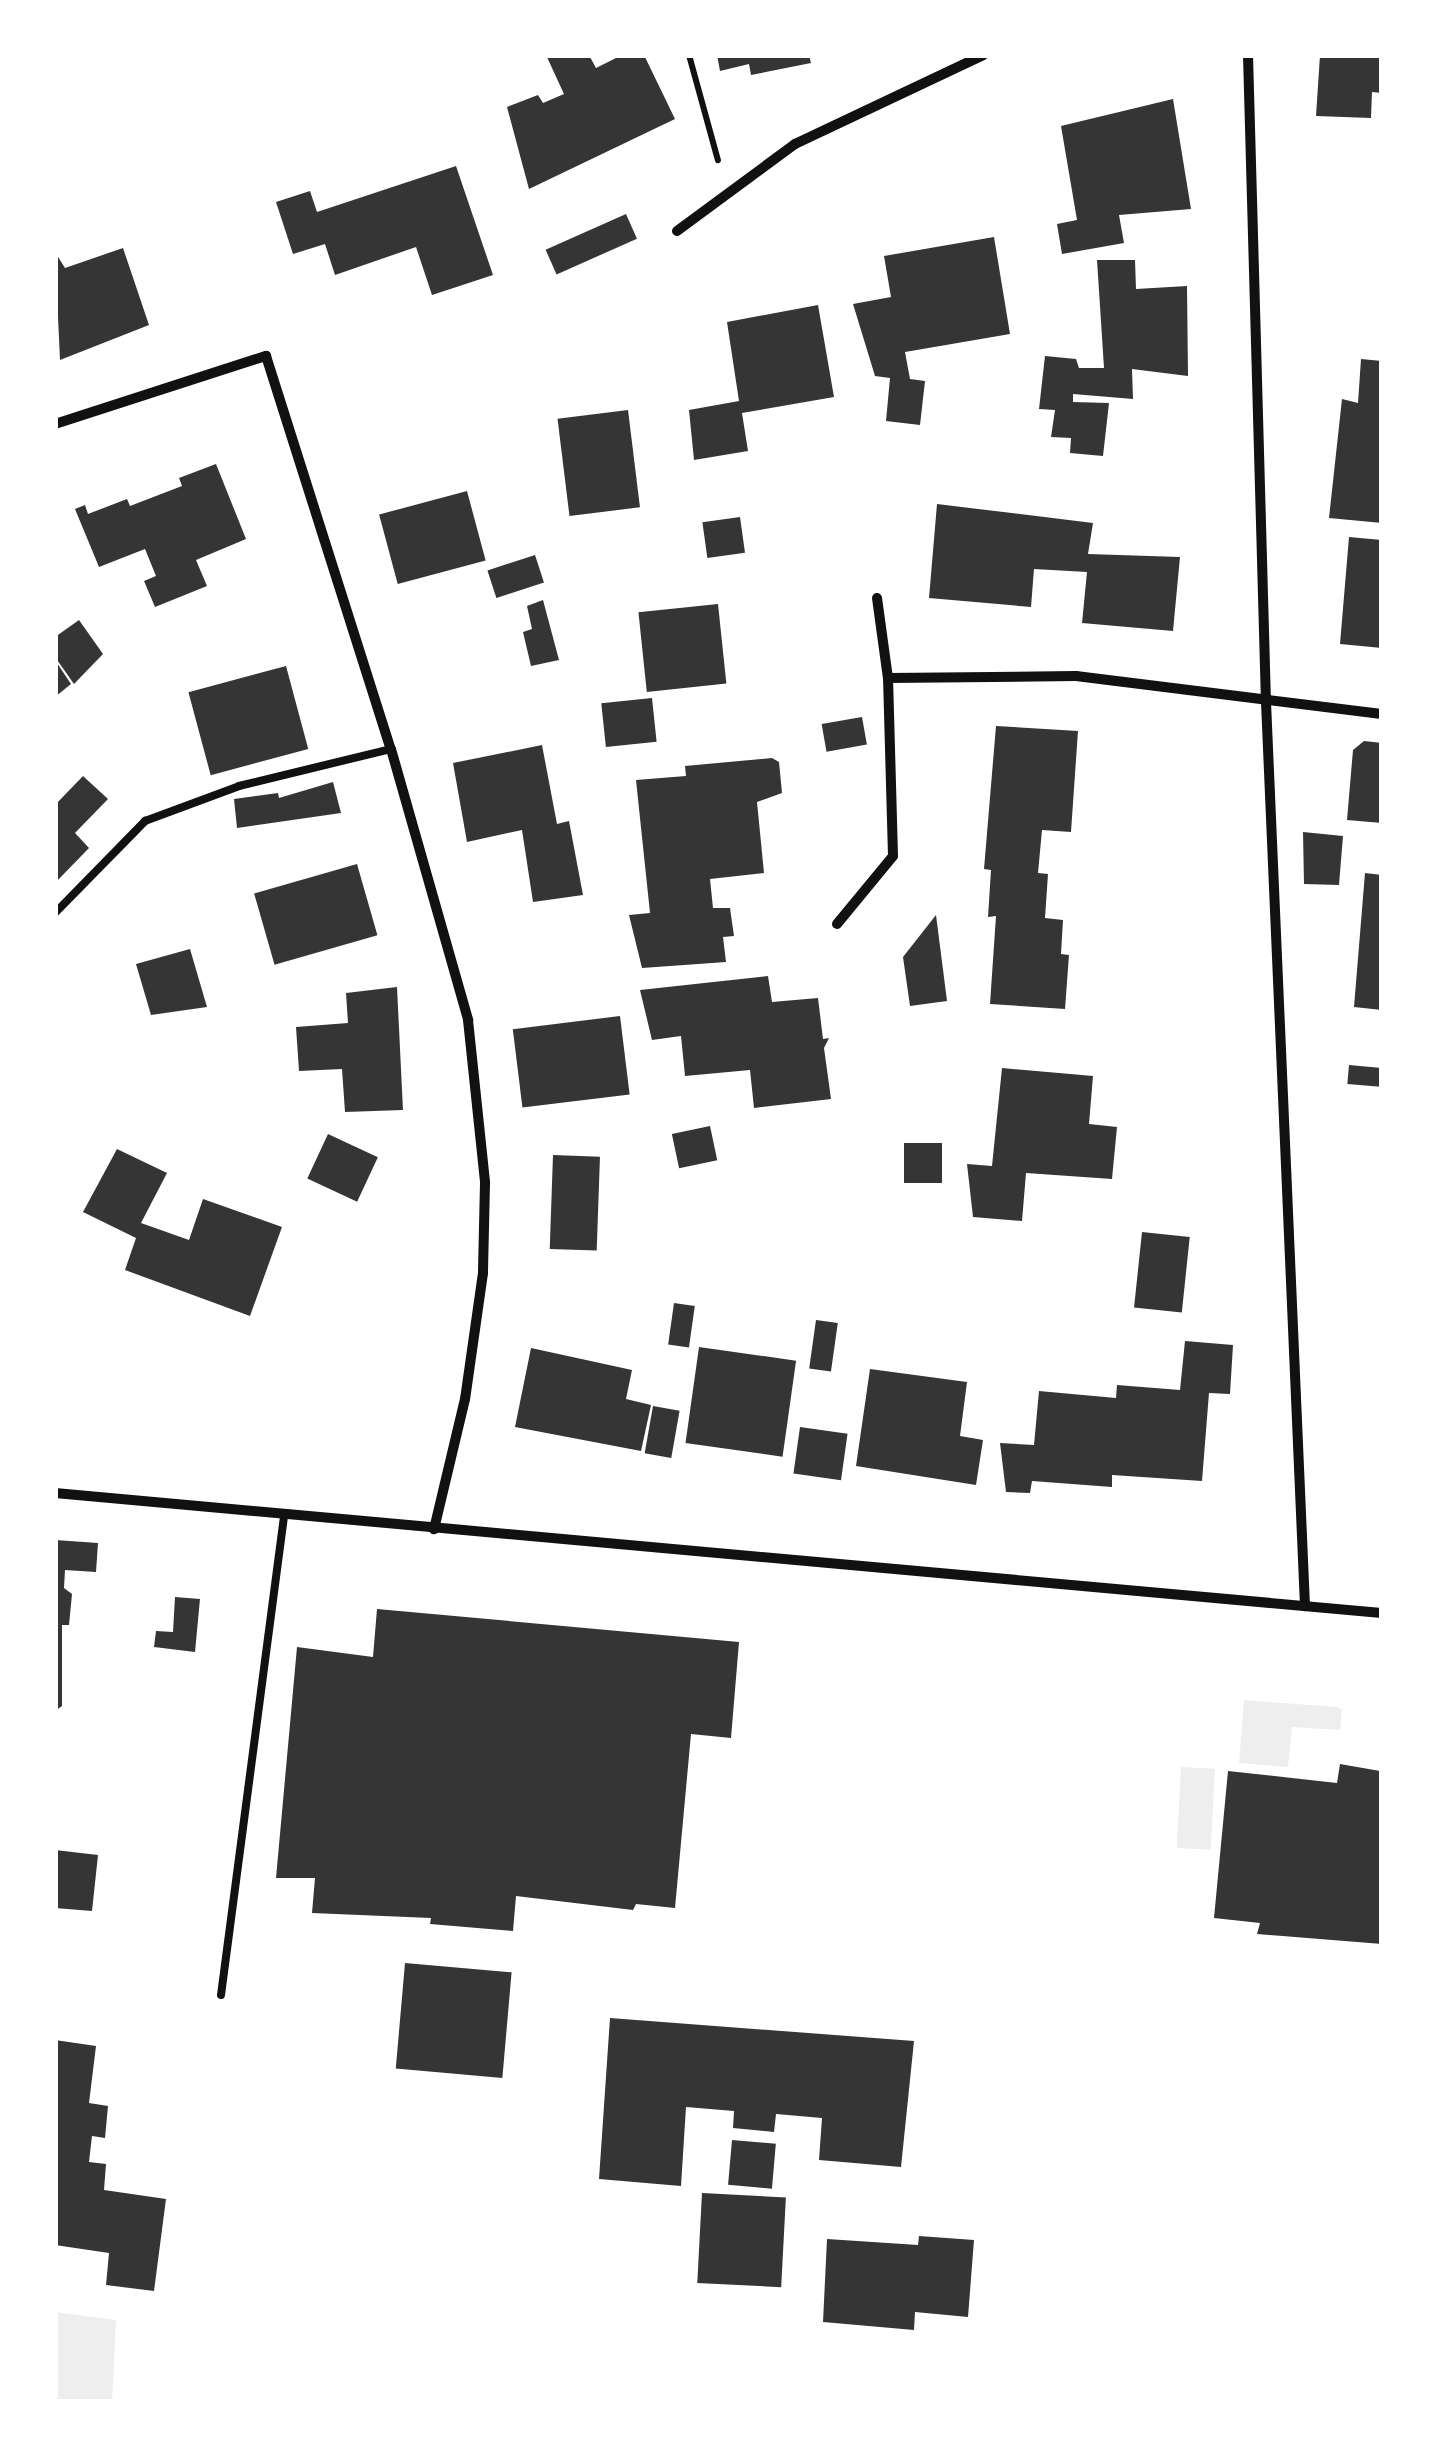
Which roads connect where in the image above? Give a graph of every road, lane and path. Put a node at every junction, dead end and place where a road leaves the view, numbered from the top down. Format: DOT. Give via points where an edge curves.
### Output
graph roads {
  1 [pos="689,55"];
  2 [pos="982,55"];
  3 [pos="1248,55"];
  4 [pos="727,194"];
  5 [pos="677,231"];
  6 [pos="55,424"];
  7 [pos="877,598"];
  8 [pos="888,678"];
  9 [pos="1266,702"];
  10 [pos="1382,714"];
  11 [pos="391,749"];
  12 [pos="55,912"];
  13 [pos="837,924"];
  14 [pos="55,1493"];
  15 [pos="284,1514"];
  16 [pos="434,1530"];
  17 [pos="1305,1606"];
  18 [pos="1382,1613"];
  19 [pos="221,1995"];
  1 -- 4 [label="path"];
  2 -- 4 [label="street" via="795,144"];
  3 -- 9 [label="street"];
  4 -- 5 [label="street"];
  6 -- 11 [label="street" via="266,356"];
  7 -- 8 [label="street"];
  8 -- 9 [label="street" via="1076,676"];
  8 -- 13 [label="street" via="893,856"];
  9 -- 10 [label="street"];
  9 -- 17 [label="street"];
  11 -- 12 [label="lane" via="239,786 144,821"];
  11 -- 16 [label="street" via="468,1020 484,1183 481,1291 465,1400"];
  14 -- 15 [label="street"];
  15 -- 16 [label="street"];
  15 -- 19 [label="lane"];
  16 -- 17 [label="street"];
  17 -- 18 [label="street"];
}
